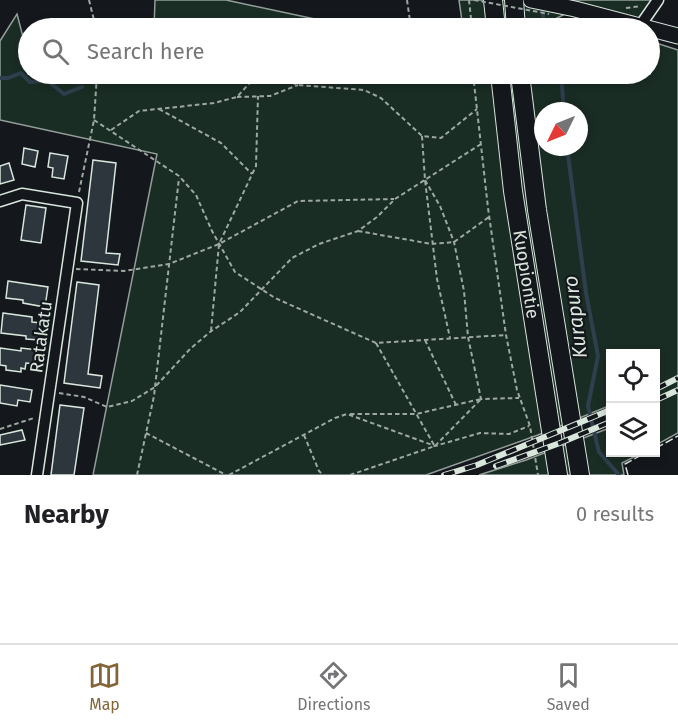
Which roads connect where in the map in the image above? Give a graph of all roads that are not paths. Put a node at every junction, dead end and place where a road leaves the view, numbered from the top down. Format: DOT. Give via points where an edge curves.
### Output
graph roads {
  1 [pos="493,0"];
  2 [pos="514,0"];
  3 [pos="531,0"];
  4 [pos="655,4"];
  5 [pos="495,18"];
  6 [pos="515,18"];
  7 [pos="597,18"];
  8 [pos="645,18"];
  9 [pos="660,31"];
  10 [pos="678,36"];
  11 [pos="501,84"];
  12 [pos="521,84"];
  13 [pos="0,201"];
  14 [pos="37,475"];
  15 [pos="558,475"];
  16 [pos="580,475"];
  1 -- 5 [label="highway"];
  2 -- 6 [label="highway"];
  3 -- 7 [label="street" via="549,9"];
  4 -- 8 [label="street"];
  9 -- 10 [label="street"];
  11 -- 15 [label="highway, Kuopiontie" via="513,191"];
  12 -- 16 [label="highway, Kuopiontie" via="537,210"];
  13 -- 14 [label="street, Ratakatu" via="22,194 77,203"];
}
